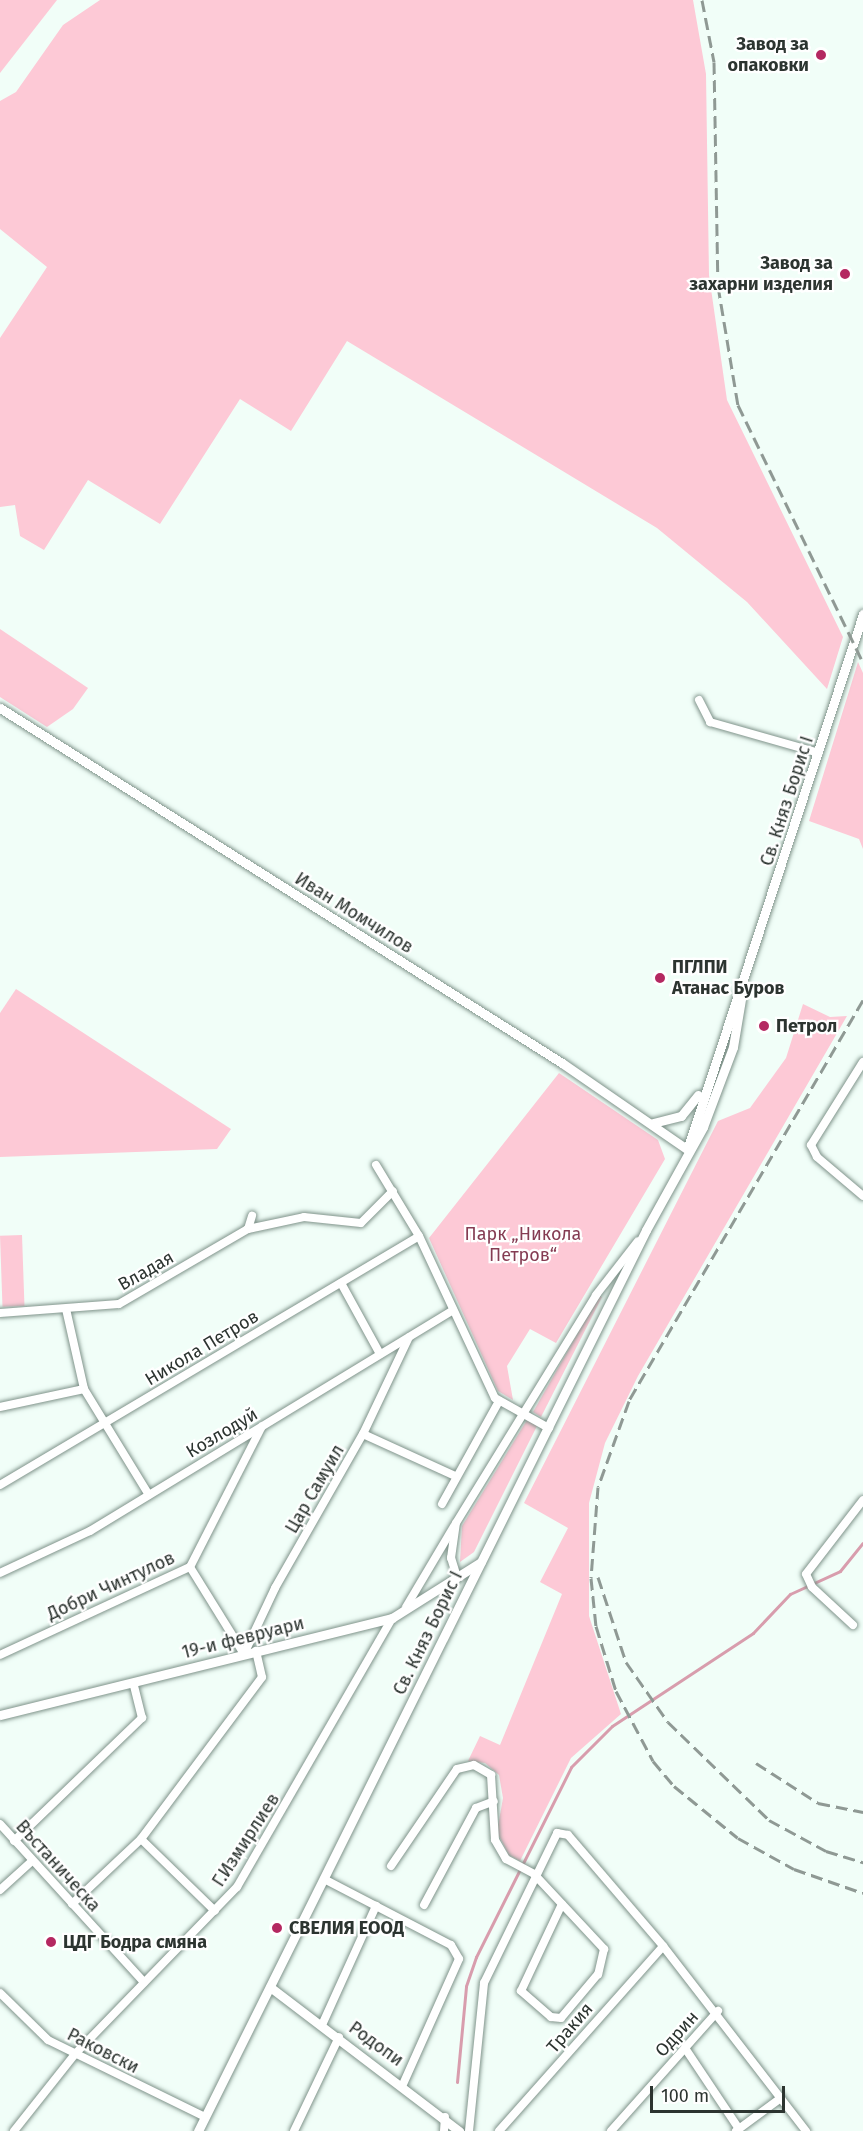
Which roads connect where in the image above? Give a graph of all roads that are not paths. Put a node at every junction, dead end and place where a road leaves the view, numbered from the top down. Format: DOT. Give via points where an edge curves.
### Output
graph roads {
  1 [pos="863,616"];
  2 [pos="699,700"];
  3 [pos="0,708"];
  4 [pos="819,753"];
  5 [pos="741,999"];
  6 [pos="863,1062"];
  7 [pos="708,1076"];
  8 [pos="653,1123"];
  9 [pos="688,1149"];
  10 [pos="376,1165"];
  11 [pos="393,1191"];
  12 [pos="863,1196"];
  13 [pos="252,1216"];
  14 [pos="248,1229"];
  15 [pos="646,1230"];
  16 [pos="419,1236"];
  17 [pos="340,1283"];
  18 [pos="66,1309"];
  19 [pos="453,1310"];
  20 [pos="0,1313"];
  21 [pos="409,1337"];
  22 [pos="380,1354"];
  23 [pos="84,1389"];
  24 [pos="499,1401"];
  25 [pos="0,1407"];
  26 [pos="523,1413"];
  27 [pos="105,1424"];
  28 [pos="263,1426"];
  29 [pos="549,1428"];
  30 [pos="363,1434"];
  31 [pos="455,1476"];
  32 [pos="0,1485"];
  33 [pos="149,1495"];
  34 [pos="863,1500"];
  35 [pos="442,1504"];
  36 [pos="456,1523"];
  37 [pos="482,1562"];
  38 [pos="190,1567"];
  39 [pos="0,1573"];
  40 [pos="456,1574"];
  41 [pos="406,1607"];
  42 [pos="392,1618"];
  43 [pos="853,1625"];
  44 [pos="256,1651"];
  45 [pos="244,1654"];
  46 [pos="0,1655"];
  47 [pos="133,1683"];
  48 [pos="0,1715"];
  49 [pos="494,1802"];
  50 [pos="0,1824"];
  51 [pos="141,1839"];
  52 [pos="14,1841"];
  53 [pos="32,1861"];
  54 [pos="391,1866"];
  55 [pos="534,1874"];
  56 [pos="324,1879"];
  57 [pos="0,1890"];
  58 [pos="72,1904"];
  59 [pos="562,1904"];
  60 [pos="424,1905"];
  61 [pos="376,1906"];
  62 [pos="214,1911"];
  63 [pos="663,1946"];
  64 [pos="144,1982"];
  65 [pos="270,1987"];
  66 [pos="0,1993"];
  67 [pos="718,2011"];
  68 [pos="322,2025"];
  69 [pos="339,2037"];
  70 [pos="685,2048"];
  71 [pos="75,2054"];
  72 [pos="404,2084"];
  73 [pos="781,2098"];
  74 [pos="205,2117"];
  75 [pos="445,2117"];
  76 [pos="738,2130"];
  77 [pos="14,2131"];
  78 [pos="198,2131"];
  79 [pos="294,2131"];
  80 [pos="444,2131"];
  81 [pos="459,2131"];
  82 [pos="469,2131"];
  83 [pos="500,2131"];
  84 [pos="611,2131"];
  85 [pos="806,2131"];
  1 -- 4 [label="street, Св. Княз Борис I"];
  2 -- 4 [label="street" via="710,722"];
  3 -- 8 [label="street, Иван Момчилов"];
  4 -- 5 [label="street, Св. Княз Борис I"];
  5 -- 7 [label="street, Св. Княз Борис I"];
  5 -- 9 [label="street, Св. Княз Борис I" via="733,1047 703,1127"];
  6 -- 12 [label="street" via="811,1145 817,1157"];
  7 -- 8 [label="street" via="687,1111"];
  7 -- 9 [label="street, Св. Княз Борис I"];
  8 -- 9 [label="street, Иван Момчилов"];
  9 -- 15 [label="street, Св. Княз Борис I"];
  10 -- 11 [label="street"];
  11 -- 14 [label="street, Владая" via="361,1223 304,1217"];
  11 -- 16 [label="street"];
  13 -- 14 [label="street"];
  14 -- 18 [label="street, Владая" via="119,1304"];
  15 -- 26 [label="street" via="596,1295"];
  15 -- 29 [label="street, Св. Княз Борис I"];
  16 -- 17 [label="street, Никола Петров"];
  16 -- 19 [label="street"];
  17 -- 22 [label="street"];
  17 -- 27 [label="street, Никола Петров"];
  18 -- 20 [label="street, Владая"];
  18 -- 23 [label="street"];
  19 -- 21 [label="street, Козлодуй"];
  19 -- 24 [label="street"];
  21 -- 22 [label="street, Козлодуй"];
  21 -- 30 [label="street, Цар Самуил"];
  22 -- 28 [label="street, Козлодуй"];
  23 -- 25 [label="street"];
  23 -- 27 [label="street"];
  24 -- 26 [label="street"];
  24 -- 31 [label="street"];
  26 -- 29 [label="street"];
  26 -- 36 [label="street"];
  27 -- 32 [label="street, Никола Петров"];
  27 -- 33 [label="street"];
  28 -- 33 [label="street, Козлодуй"];
  28 -- 38 [label="street, Добри Чинтулов"];
  29 -- 37 [label="street, Св. Княз Борис I"];
  30 -- 31 [label="street"];
  30 -- 45 [label="street, Цар Самуил" via="275,1588"];
  31 -- 35 [label="street"];
  33 -- 39 [label="street, Козлодуй" via="90,1531"];
  34 -- 43 [label="street" via="806,1574 812,1587"];
  36 -- 40 [label="street" via="451,1558"];
  36 -- 41 [label="street"];
  37 -- 40 [label="street, 19-и февруари"];
  37 -- 56 [label="street, Св. Княз Борис I"];
  38 -- 45 [label="street"];
  38 -- 46 [label="street, Добри Чинтулов"];
  40 -- 41 [label="street, 19-и февруари"];
  41 -- 42 [label="street, 19-и февруари"];
  42 -- 44 [label="street, 19-и февруари"];
  42 -- 62 [label="street, Г.Измирлиев" via="290,1800 237,1887"];
  44 -- 45 [label="street, 19-и февруари"];
  44 -- 51 [label="street" via="262,1677"];
  45 -- 47 [label="street, 19-и февруари"];
  47 -- 48 [label="street, 19-и февруари"];
  47 -- 52 [label="street" via="142,1718"];
  49 -- 54 [label="street" via="491,1775 474,1765 457,1769"];
  49 -- 55 [label="street" via="495,1840 506,1859"];
  49 -- 60 [label="street" via="476,1808"];
  50 -- 52 [label="street, Въстаническа"];
  51 -- 58 [label="street"];
  51 -- 62 [label="street"];
  52 -- 53 [label="street, Въстаническа"];
  53 -- 57 [label="street"];
  53 -- 58 [label="street, Въстаническа"];
  55 -- 59 [label="street"];
  55 -- 63 [label="street" via="557,1833 568,1835"];
  55 -- 82 [label="street" via="484,1983"];
  56 -- 61 [label="street"];
  56 -- 65 [label="street, Св. Княз Борис I"];
  58 -- 64 [label="street, Въстаническа"];
  59 -- 59 [label="street" via="521,1991 550,2017 561,2018 598,1974 605,1957"];
  61 -- 68 [label="street"];
  61 -- 72 [label="street" via="451,1945 459,1959"];
  62 -- 64 [label="street, Г.Измирлиев"];
  63 -- 67 [label="street"];
  63 -- 83 [label="street, Тракия"];
  64 -- 71 [label="street, Г.Измирлиев"];
  65 -- 68 [label="street, Родопи"];
  65 -- 74 [label="street, Св. Княз Борис I"];
  66 -- 71 [label="street, Раковски" via="48,2040"];
  67 -- 70 [label="street, Одрин"];
  67 -- 73 [label="street"];
  68 -- 69 [label="street, Родопи"];
  69 -- 72 [label="street, Родопи"];
  69 -- 79 [label="street"];
  70 -- 76 [label="street"];
  70 -- 84 [label="street, Одрин"];
  71 -- 74 [label="street, Раковски"];
  71 -- 77 [label="street, Г.Измирлиев"];
  72 -- 75 [label="street, Родопи"];
  73 -- 76 [label="street"];
  73 -- 85 [label="street"];
  74 -- 78 [label="street, Св. Княз Борис I"];
  75 -- 80 [label="street"];
  75 -- 81 [label="street, Родопи"];
}
